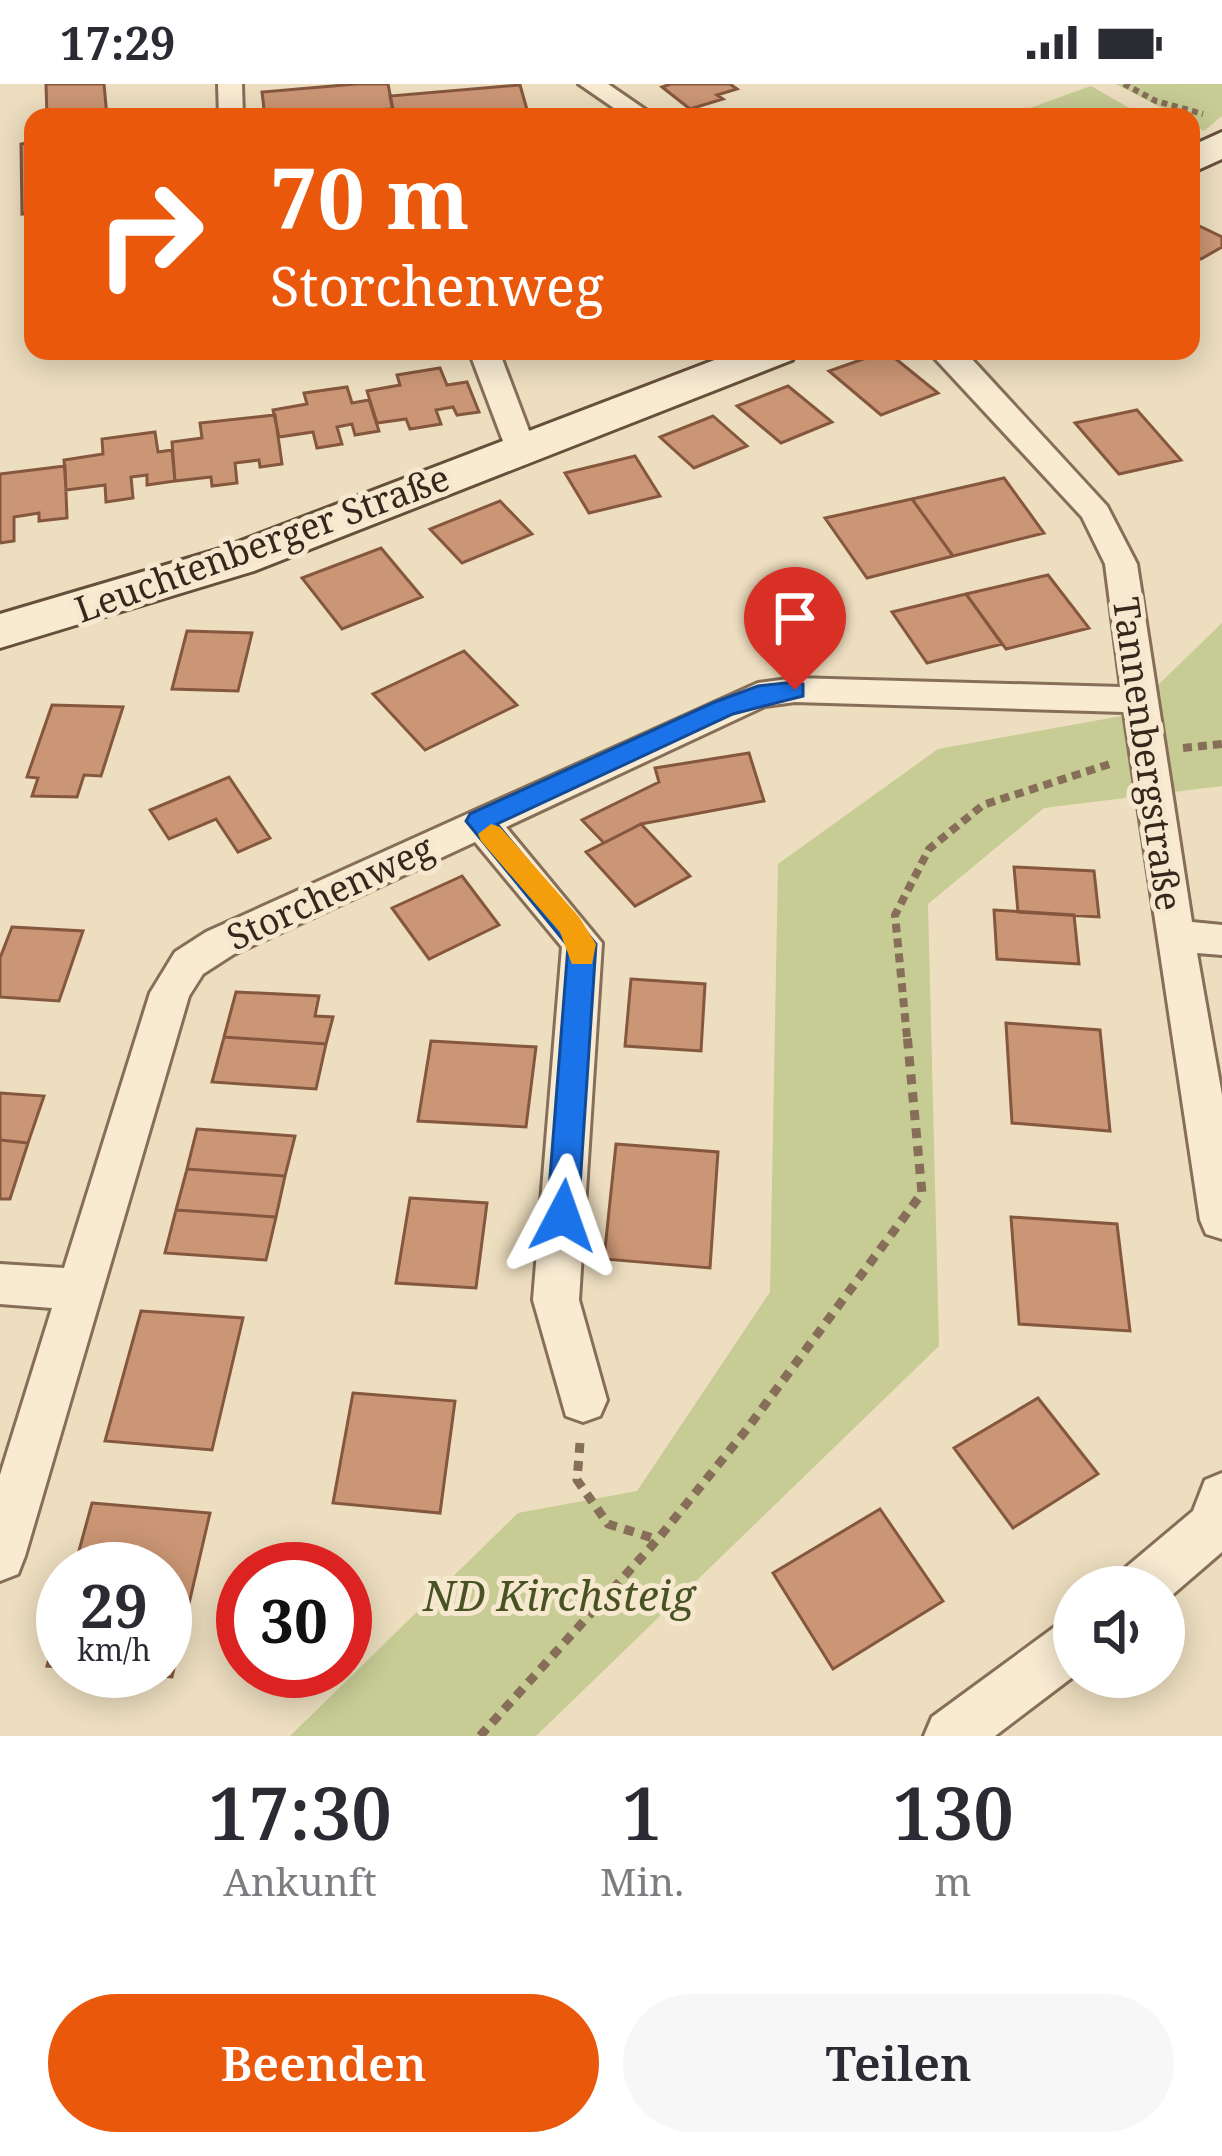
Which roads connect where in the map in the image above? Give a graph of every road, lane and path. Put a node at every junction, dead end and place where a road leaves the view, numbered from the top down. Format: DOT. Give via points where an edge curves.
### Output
graph roads {
  1 [pos="591,84"];
  2 [pos="1124,84"];
  3 [pos="630,108"];
  4 [pos="1182,108"];
  5 [pos="487,360"];
  6 [pos="753,360"];
  7 [pos="956,360"];
  8 [pos="521,448"];
  9 [pos="0,631"];
  10 [pos="1140,700"];
  11 [pos="1222,744"];
  12 [pos="1150,752"];
  13 [pos="479,821"];
  14 [pos="1174,936"];
  15 [pos="1222,940"];
  16 [pos="1222,1220"];
  17 [pos="0,1284"];
  18 [pos="79,1289"];
  19 [pos="583,1400"];
  20 [pos="1222,1497"];
  21 [pos="658,1539"];
  22 [pos="0,1556"];
  23 [pos="1167,1566"];
  24 [pos="1053,1660"];
  25 [pos="480,1736"];
  26 [pos="950,1736"];
  1 -- 3 [label="street"];
  2 -- 4 [label="path"];
  5 -- 8 [label="street"];
  6 -- 8 [label="street, Leuchtenberger Straße"];
  7 -- 10 [label="street, Tannenbergstraße" via="1096,513 1120,564"];
  8 -- 9 [label="street, Leuchtenberger Straße" via="237,560"];
  10 -- 12 [label="street, Tannenbergstraße"];
  10 -- 13 [label="street, Storchenweg" via="758,695"];
  11 -- 12 [label="path"];
  12 -- 14 [label="street, Tannenbergstraße"];
  12 -- 21 [label="path" via="983,805 929,849 895,915 922,1193"];
  13 -- 18 [label="street, Storchenweg" via="189,963 170,992"];
  13 -- 19 [label="street" via="582,944 556,1300"];
  14 -- 15 [label="street"];
  14 -- 16 [label="street, Tannenbergstraße"];
  17 -- 18 [label="street"];
  18 -- 22 [label="street, Storchenweg"];
  19 -- 21 [label="path" via="577,1480 608,1524"];
  20 -- 23 [label="street" via="1214,1526"];
  21 -- 25 [label="path"];
  24 -- 26 [label="street"];
}
